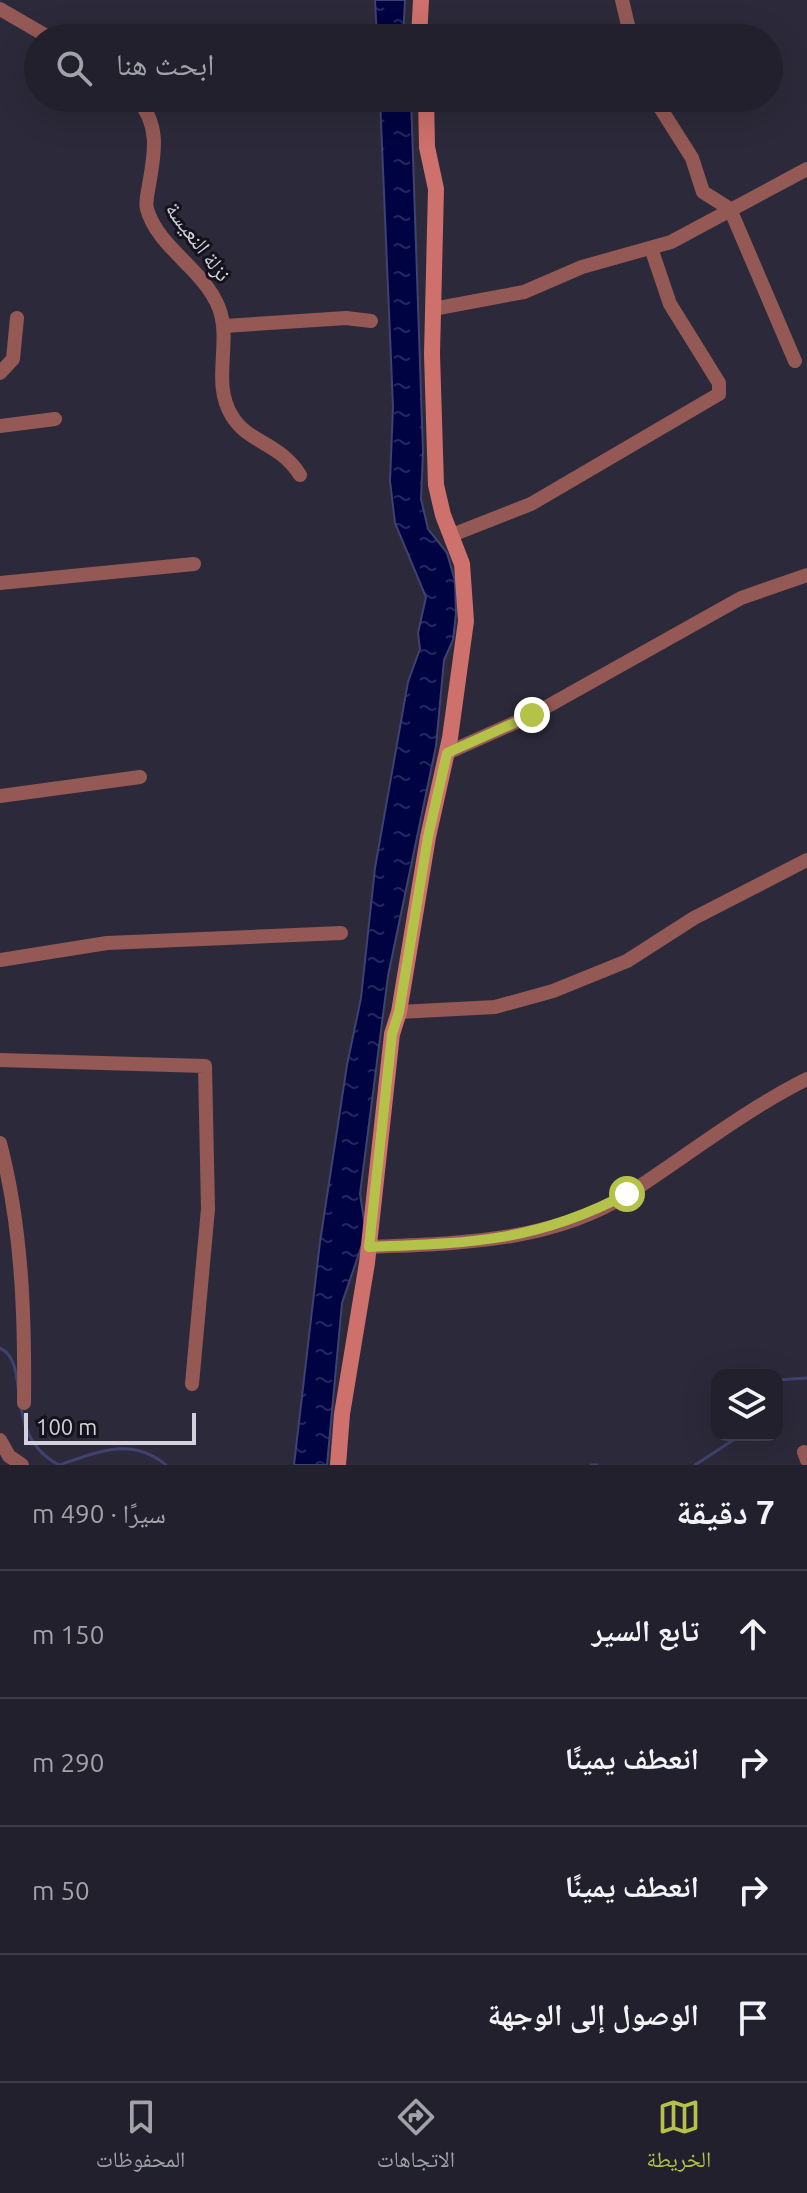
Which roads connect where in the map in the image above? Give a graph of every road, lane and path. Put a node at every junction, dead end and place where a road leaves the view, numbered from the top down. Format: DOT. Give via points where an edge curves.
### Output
graph roads {
  1 [pos="421,0"];
  2 [pos="622,0"];
  3 [pos="0,9"];
  4 [pos="26,24"];
  5 [pos="420,24"];
  6 [pos="628,24"];
  7 [pos="146,112"];
  8 [pos="426,112"];
  9 [pos="663,112"];
  10 [pos="807,169"];
  11 [pos="730,209"];
  12 [pos="651,248"];
  13 [pos="433,309"];
  14 [pos="17,318"];
  15 [pos="371,321"];
  16 [pos="224,326"];
  17 [pos="795,361"];
  18 [pos="0,373"];
  19 [pos="55,419"];
  20 [pos="0,426"];
  21 [pos="300,475"];
  22 [pos="452,535"];
  23 [pos="194,564"];
  24 [pos="807,575"];
  25 [pos="0,583"];
  26 [pos="447,753"];
  27 [pos="140,777"];
  28 [pos="0,796"];
  29 [pos="807,860"];
  30 [pos="341,933"];
  31 [pos="0,960"];
  32 [pos="399,1012"];
  33 [pos="0,1060"];
  34 [pos="807,1079"];
  35 [pos="0,1143"];
  36 [pos="369,1247"];
  37 [pos="192,1384"];
  38 [pos="24,1403"];
  39 [pos="0,1440"];
  40 [pos="22,1465"];
  41 [pos="338,1465"];
  1 -- 5 [label="street"];
  2 -- 6 [label="street"];
  3 -- 4 [label="street"];
  7 -- 16 [label="street, نزلة النعيسة" via="156,137 148,212 212,293"];
  8 -- 13 [label="street" via="436,189"];
  9 -- 11 [label="street" via="692,158 703,192"];
  10 -- 11 [label="street"];
  11 -- 12 [label="street"];
  11 -- 17 [label="street"];
  12 -- 13 [label="street" via="582,267 524,292"];
  12 -- 22 [label="street" via="670,304 719,383 719,394 531,504"];
  13 -- 22 [label="street" via="436,485"];
  14 -- 18 [label="street" via="13,359"];
  15 -- 16 [label="street"];
  16 -- 21 [label="street, نزلة النعيسة" via="227,408 243,430 279,450"];
  19 -- 20 [label="street"];
  22 -- 26 [label="street" via="465,584 466,621"];
  23 -- 25 [label="street"];
  24 -- 26 [label="street" via="741,598 532,715"];
  26 -- 32 [label="street"];
  27 -- 28 [label="street"];
  29 -- 32 [label="street" via="694,918 627,961 553,991 495,1007"];
  30 -- 31 [label="street" via="107,943"];
  32 -- 36 [label="street" via="392,1034"];
  33 -- 37 [label="street" via="205,1066 208,1209"];
  34 -- 36 [label="street" via="710,1135 627,1194 584,1214 517,1236 478,1242"];
  35 -- 38 [label="street" via="24,1313"];
  36 -- 41 [label="street"];
  39 -- 40 [label="street"];
}
